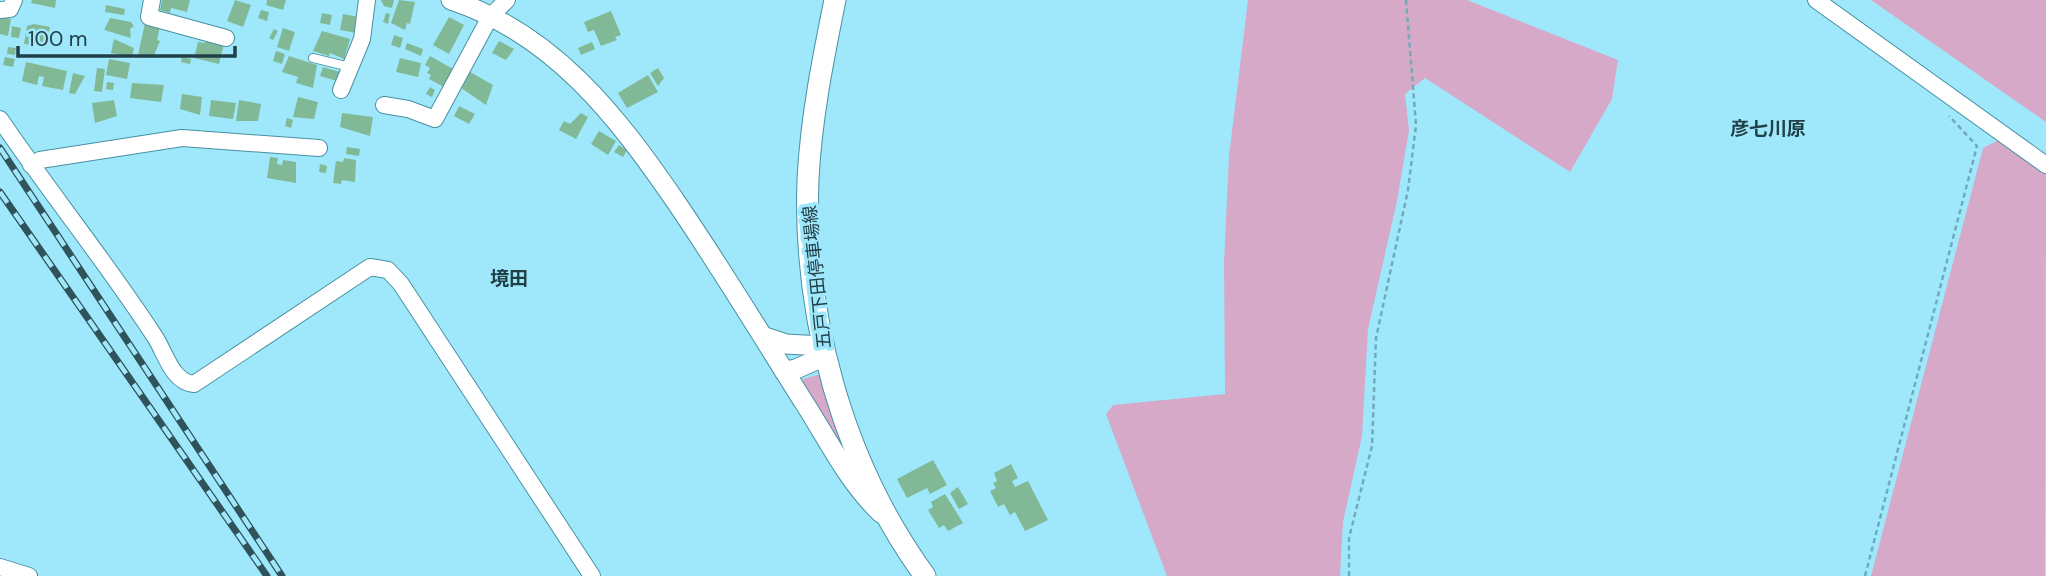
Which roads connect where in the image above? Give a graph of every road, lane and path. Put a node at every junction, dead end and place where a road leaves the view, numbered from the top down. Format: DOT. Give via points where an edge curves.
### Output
graph roads {
  1 [pos="14,0"];
  2 [pos="152,0"];
  3 [pos="367,0"];
  4 [pos="451,0"];
  5 [pos="507,0"];
  6 [pos="835,0"];
  7 [pos="1406,0"];
  8 [pos="1816,0"];
  9 [pos="0,10"];
  10 [pos="491,17"];
  11 [pos="226,38"];
  12 [pos="313,58"];
  13 [pos="351,67"];
  14 [pos="341,90"];
  15 [pos="384,105"];
  16 [pos="1947,113"];
  17 [pos="0,119"];
  18 [pos="318,148"];
  19 [pos="31,165"];
  20 [pos="2046,165"];
  21 [pos="765,337"];
  22 [pos="823,351"];
  23 [pos="784,371"];
  24 [pos="893,524"];
  25 [pos="0,567"];
  26 [pos="29,576"];
  27 [pos="592,576"];
  28 [pos="925,576"];
  29 [pos="1349,576"];
  30 [pos="1865,576"];
  1 -- 9 [label="street" via="9,9"];
  2 -- 11 [label="street" via="149,17"];
  3 -- 13 [label="street" via="362,39"];
  4 -- 10 [label="street"];
  5 -- 10 [label="street"];
  6 -- 22 [label="main road, 五戸下田停車場線" via="814,108 808,179 809,237"];
  7 -- 29 [label="path" via="1416,125 1408,190 1376,338 1372,446 1349,538"];
  8 -- 20 [label="street"];
  10 -- 15 [label="street" via="435,119"];
  10 -- 21 [label="street" via="574,73 620,122"];
  12 -- 13 [label="lane"];
  13 -- 14 [label="street"];
  16 -- 30 [label="path" via="1977,146"];
  17 -- 19 [label="street"];
  18 -- 19 [label="street" via="182,138"];
  19 -- 27 [label="street" via="185,383 194,384 370,267 388,270"];
  21 -- 22 [label="street"];
  21 -- 23 [label="street"];
  22 -- 23 [label="street" via="796,369"];
  22 -- 24 [label="main road, 五戸下田停車場線" via="850,434"];
  23 -- 24 [label="street" via="869,502"];
  24 -- 28 [label="main road, 五戸下田停車場線"];
  25 -- 26 [label="street"];
}
